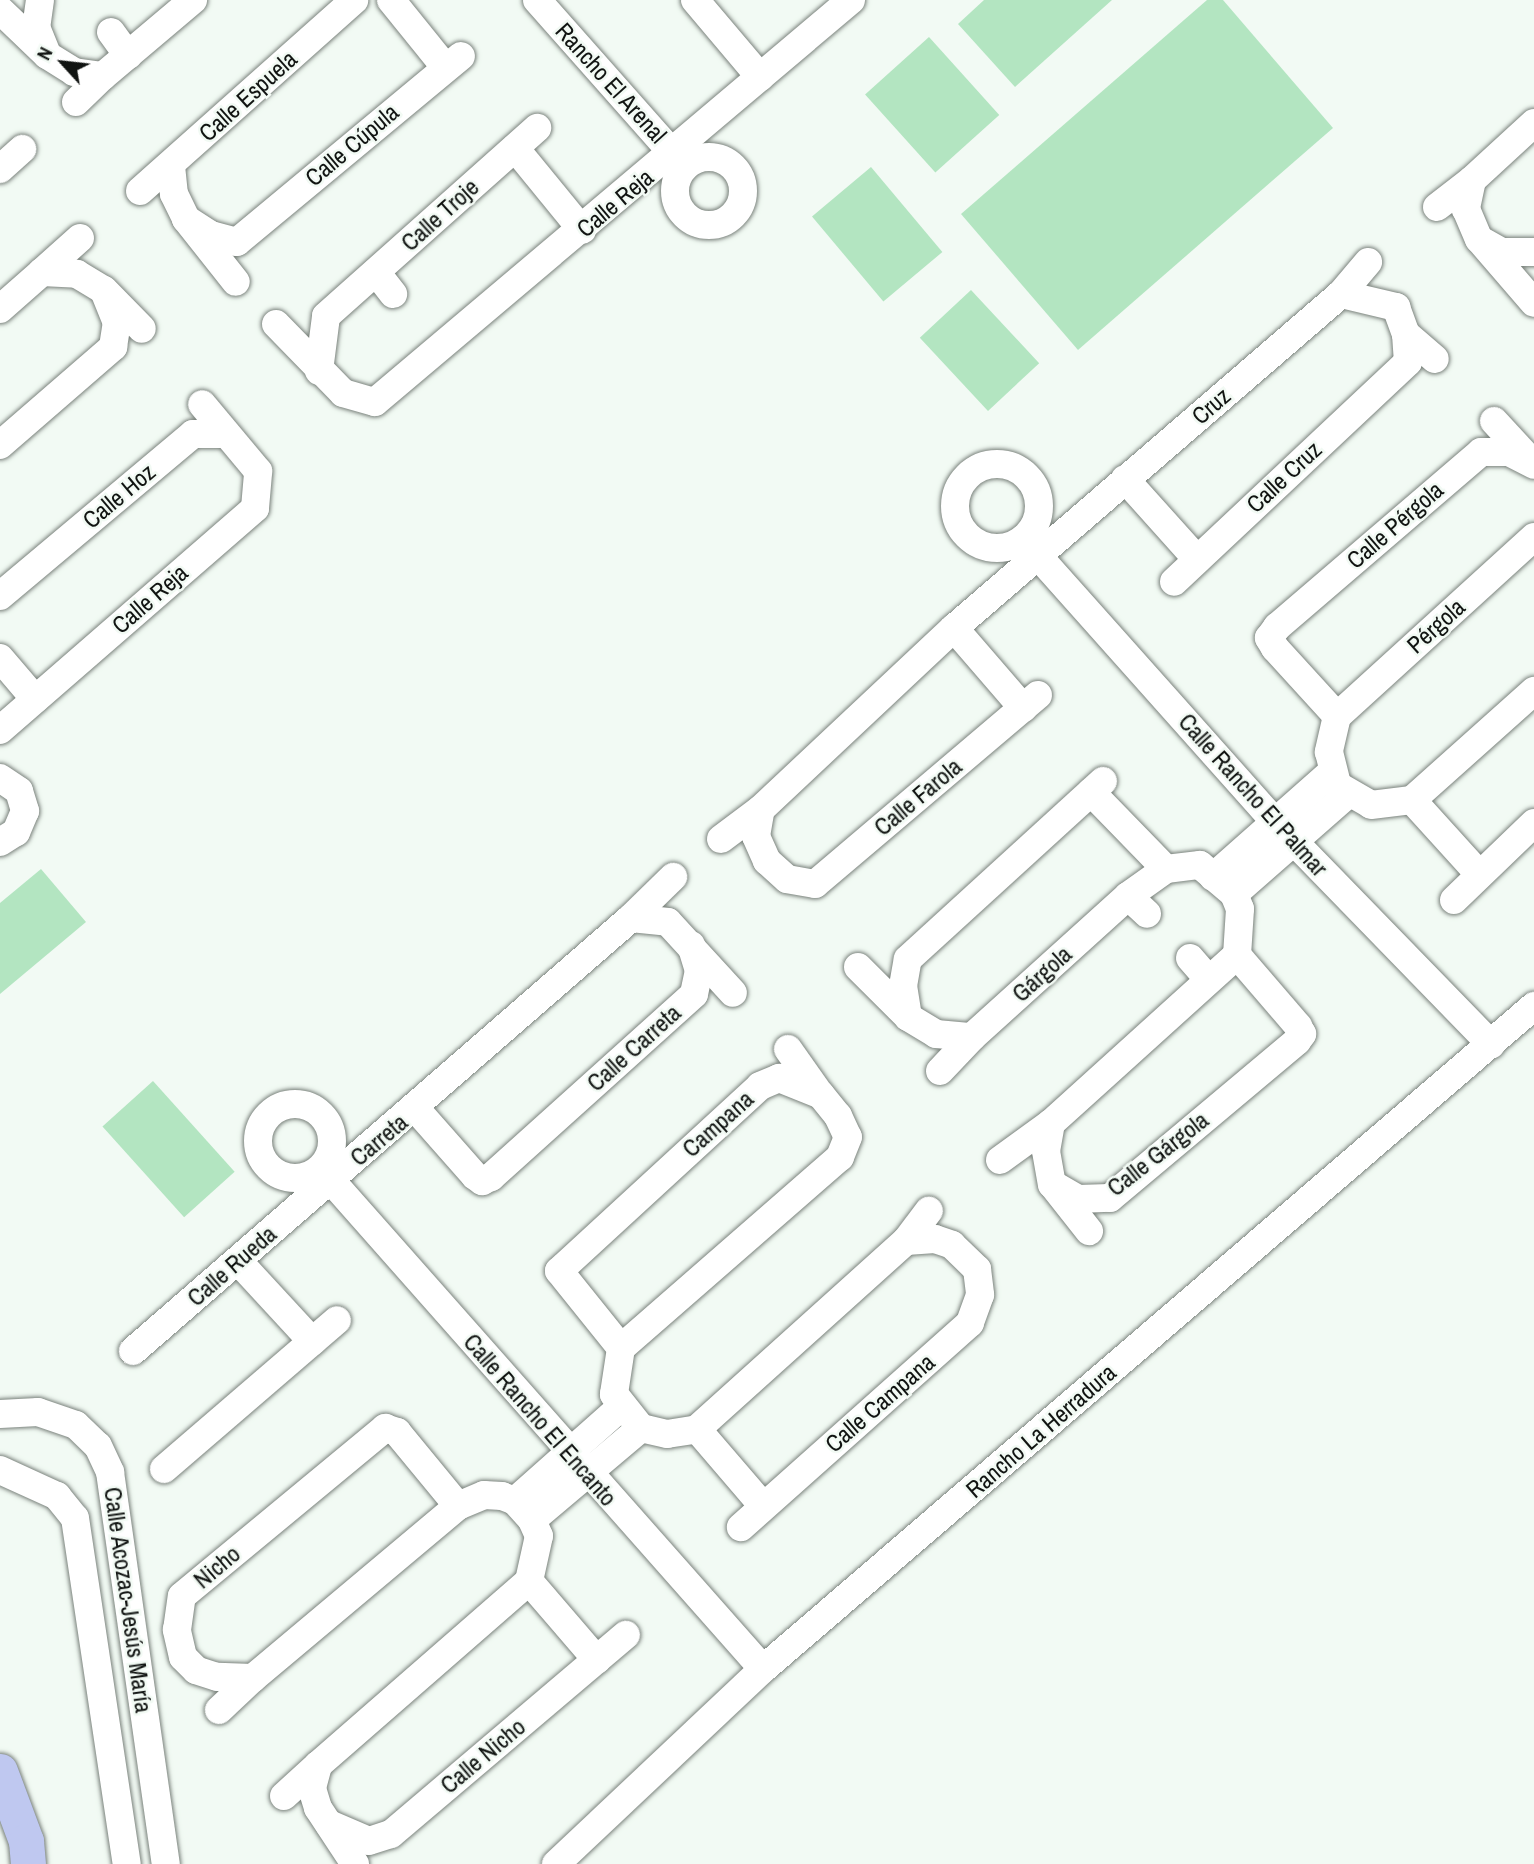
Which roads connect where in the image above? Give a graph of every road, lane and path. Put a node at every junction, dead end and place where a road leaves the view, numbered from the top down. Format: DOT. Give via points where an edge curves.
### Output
graph roads {
  1 [pos="40,0"];
  2 [pos="194,0"];
  3 [pos="391,0"];
  4 [pos="537,0"];
  5 [pos="695,0"];
  6 [pos="851,0"];
  7 [pos="339,5"];
  8 [pos="0,9"];
  9 [pos="111,32"];
  10 [pos="47,55"];
  11 [pos="128,55"];
  12 [pos="103,76"];
  13 [pos="760,77"];
  14 [pos="76,102"];
  15 [pos="1534,123"];
  16 [pos="537,128"];
  17 [pos="515,148"];
  18 [pos="22,149"];
  19 [pos="679,160"];
  20 [pos="171,166"];
  21 [pos="0,169"];
  22 [pos="1472,180"];
  23 [pos="140,191"];
  24 [pos="1437,207"];
  25 [pos="186,219"];
  26 [pos="582,230"];
  27 [pos="80,238"];
  28 [pos="1479,239"];
  29 [pos="1534,252"];
  30 [pos="1368,262"];
  31 [pos="42,272"];
  32 [pos="376,272"];
  33 [pos="236,282"];
  34 [pos="104,290"];
  35 [pos="393,294"];
  36 [pos="1341,294"];
  37 [pos="19,303"];
  38 [pos="1534,303"];
  39 [pos="276,324"];
  40 [pos="142,329"];
  41 [pos="1406,334"];
  42 [pos="1436,359"];
  43 [pos="319,371"];
  44 [pos="202,404"];
  45 [pos="1494,421"];
  46 [pos="235,444"];
  47 [pos="0,445"];
  48 [pos="1534,465"];
  49 [pos="1125,479"];
  50 [pos="1534,537"];
  51 [pos="1030,547"];
  52 [pos="1196,558"];
  53 [pos="1174,582"];
  54 [pos="0,596"];
  55 [pos="954,628"];
  56 [pos="0,658"];
  57 [pos="1534,691"];
  58 [pos="35,699"];
  59 [pos="1338,716"];
  60 [pos="0,730"];
  61 [pos="0,778"];
  62 [pos="1339,784"];
  63 [pos="1412,800"];
  64 [pos="761,809"];
  65 [pos="1273,820"];
  66 [pos="1534,823"];
  67 [pos="721,839"];
  68 [pos="0,842"];
  69 [pos="1293,842"];
  70 [pos="1166,869"];
  71 [pos="1479,874"];
  72 [pos="673,877"];
  73 [pos="1223,885"];
  74 [pos="1454,900"];
  75 [pos="631,918"];
  76 [pos="691,943"];
  77 [pos="1237,955"];
  78 [pos="1190,958"];
  79 [pos="858,967"];
  80 [pos="1208,979"];
  81 [pos="733,993"];
  82 [pos="1534,1006"];
  83 [pos="908,1017"];
  84 [pos="972,1037"];
  85 [pos="1491,1044"];
  86 [pos="788,1049"];
  87 [pos="940,1071"];
  88 [pos="821,1095"];
  89 [pos="416,1109"];
  90 [pos="1051,1123"];
  91 [pos="1000,1160"];
  92 [pos="326,1174"];
  93 [pos="482,1181"];
  94 [pos="1052,1184"];
  95 [pos="929,1211"];
  96 [pos="1089,1231"];
  97 [pos="906,1241"];
  98 [pos="239,1262"];
  99 [pos="337,1320"];
  100 [pos="312,1341"];
  101 [pos="621,1348"];
  102 [pos="133,1351"];
  103 [pos="0,1414"];
  104 [pos="631,1418"];
  105 [pos="697,1429"];
  106 [pos="577,1463"];
  107 [pos="164,1468"];
  108 [pos="0,1470"];
  109 [pos="458,1506"];
  110 [pos="762,1506"];
  111 [pos="523,1510"];
  112 [pos="741,1527"];
  113 [pos="529,1581"];
  114 [pos="128,1596"];
  115 [pos="88,1603"];
  116 [pos="626,1635"];
  117 [pos="597,1660"];
  118 [pos="763,1669"];
  119 [pos="253,1678"];
  120 [pos="219,1710"];
  121 [pos="318,1765"];
  122 [pos="0,1770"];
  123 [pos="284,1796"];
  124 [pos="327,1823"];
  125 [pos="33,1856"];
  126 [pos="127,1864"];
  127 [pos="166,1864"];
  128 [pos="355,1864"];
  129 [pos="556,1864"];
  1 -- 10 [label="street" via="36,27"];
  2 -- 11 [label="street"];
  3 -- 25 [label="street, Calle Cúpula" via="453,62 260,209 237,242 211,235"];
  4 -- 19 [label="street, Rancho El Arenal"];
  5 -- 13 [label="street"];
  6 -- 13 [label="street, Calle Reja"];
  7 -- 20 [label="street, Calle Espuela" via="206,147"];
  8 -- 10 [label="street"];
  9 -- 11 [label="street"];
  10 -- 12 [label="street" via="74,72"];
  11 -- 12 [label="street"];
  12 -- 14 [label="street"];
  13 -- 19 [label="street, Calle Reja"];
  15 -- 22 [label="street"];
  16 -- 17 [label="street, Calle Troje"];
  17 -- 26 [label="street"];
  17 -- 32 [label="street, Calle Troje"];
  18 -- 21 [label="street"];
  19 -- 26 [label="street, Calle Reja"];
  20 -- 23 [label="street, Calle Espuela"];
  20 -- 25 [label="street" via="174,194"];
  22 -- 24 [label="street"];
  22 -- 28 [label="street" via="1466,209"];
  25 -- 33 [label="street"];
  26 -- 43 [label="street, Calle Reja" via="427,343 375,402 343,393"];
  27 -- 31 [label="street"];
  28 -- 29 [label="street" via="1502,251"];
  28 -- 38 [label="street"];
  30 -- 36 [label="street, Cruz"];
  31 -- 34 [label="street" via="77,274"];
  31 -- 37 [label="street"];
  32 -- 35 [label="street"];
  32 -- 43 [label="street, Calle Troje" via="326,316"];
  34 -- 40 [label="street"];
  34 -- 47 [label="street" via="117,323 113,347 83,361"];
  36 -- 41 [label="street, Calle Cruz" via="1395,307"];
  36 -- 49 [label="street, Cruz"];
  39 -- 43 [label="street"];
  41 -- 42 [label="street"];
  41 -- 52 [label="street, Calle Cruz" via="1408,362"];
  44 -- 46 [label="street"];
  45 -- 48 [label="street"];
  46 -- 54 [label="street, Calle Hoz" via="193,434"];
  46 -- 58 [label="street, Calle Reja" via="258,471 255,508"];
  48 -- 59 [label="street, Calle Pérgola" via="1509,452 1481,452 1269,638"];
  49 -- 51 [label="street, Cruz"];
  49 -- 52 [label="street"];
  50 -- 59 [label="street, Pérgola"];
  51 -- 55 [label="street"];
  51 -- 65 [label="street, Calle Rancho El Palmar"];
  52 -- 53 [label="street"];
  55 -- 64 [label="street" via="819,768"];
  55 -- 64 [label="street, Calle Farola" via="1031,701 869,826 815,884 787,879 766,860 756,836"];
  56 -- 58 [label="street"];
  57 -- 63 [label="street"];
  58 -- 60 [label="street, Calle Reja"];
  59 -- 62 [label="street" via="1329,752"];
  61 -- 68 [label="street" via="19,791 25,811 16,832"];
  62 -- 63 [label="street" via="1371,805"];
  62 -- 65 [label="street"];
  62 -- 69 [label="street"];
  63 -- 71 [label="street"];
  64 -- 67 [label="street"];
  65 -- 69 [label="street, Calle Rancho El Palmar"];
  65 -- 73 [label="street"];
  66 -- 71 [label="street"];
  69 -- 73 [label="street"];
  69 -- 85 [label="street, Calle Rancho El Palmar"];
  70 -- 73 [label="street, Gárgola" via="1200,865"];
  70 -- 83 [label="street" via="1097,787 908,959 903,986"];
  70 -- 84 [label="street, Gárgola" via="1137,905"];
  71 -- 74 [label="street"];
  72 -- 75 [label="street"];
  73 -- 77 [label="street" via="1240,909"];
  75 -- 76 [label="street" via="668,922"];
  75 -- 89 [label="street"];
  76 -- 81 [label="street"];
  76 -- 93 [label="street, Calle Carreta" via="699,971 694,994"];
  77 -- 80 [label="street"];
  77 -- 94 [label="street, Calle Gárgola" via="1302,1034 1110,1198 1078,1199"];
  78 -- 80 [label="street"];
  79 -- 83 [label="street"];
  80 -- 90 [label="street"];
  82 -- 85 [label="street, Rancho La Herradura"];
  83 -- 84 [label="street" via="936,1034"];
  84 -- 87 [label="street"];
  85 -- 118 [label="street, Rancho La Herradura"];
  86 -- 88 [label="street"];
  88 -- 101 [label="street" via="848,1137 840,1157"];
  88 -- 101 [label="street, Campana" via="779,1078 760,1086 559,1271"];
  89 -- 92 [label="street, Carreta"];
  89 -- 93 [label="street, Carreta"];
  90 -- 91 [label="street"];
  90 -- 94 [label="street" via="1046,1152"];
  92 -- 98 [label="street, Calle Rueda"];
  92 -- 106 [label="street, Calle Rancho El Encanto"];
  94 -- 96 [label="street"];
  95 -- 97 [label="street"];
  97 -- 105 [label="street"];
  97 -- 110 [label="street, Calle Campana" via="935,1239 952,1245 978,1269 980,1295 970,1323"];
  98 -- 100 [label="street"];
  98 -- 102 [label="street, Calle Rueda"];
  99 -- 100 [label="street"];
  100 -- 107 [label="street"];
  101 -- 104 [label="street" via="614,1394"];
  103 -- 114 [label="street, Calle Acozac-Jesús María" via="38,1412 76,1425 98,1446 110,1472"];
  104 -- 105 [label="street" via="667,1434"];
  104 -- 106 [label="street"];
  105 -- 110 [label="street"];
  106 -- 111 [label="street"];
  106 -- 118 [label="street, Calle Rancho El Encanto"];
  108 -- 115 [label="street, Calle Acozac-Jesús María" via="57,1496 75,1518"];
  109 -- 111 [label="street" via="484,1495"];
  109 -- 119 [label="street"];
  109 -- 119 [label="street, Nicho" via="397,1432 384,1427 321,1479 182,1596 177,1630 183,1657 196,1670 217,1677"];
  110 -- 112 [label="street, Calle Campana"];
  111 -- 113 [label="street" via="539,1545"];
  113 -- 117 [label="street"];
  113 -- 121 [label="street"];
  114 -- 115 [label="street"];
  114 -- 127 [label="street, Calle Acozac-Jesús María"];
  115 -- 126 [label="street, Calle Acozac-Jesús María"];
  116 -- 117 [label="street, Calle Nicho"];
  117 -- 124 [label="street, Calle Nicho" via="391,1834 369,1841"];
  118 -- 129 [label="street, Rancho La Herradura"];
  119 -- 120 [label="street"];
  121 -- 123 [label="street"];
  121 -- 124 [label="street" via="312,1788"];
  122 -- 125 [label="main road"];
  124 -- 128 [label="street"];
}
